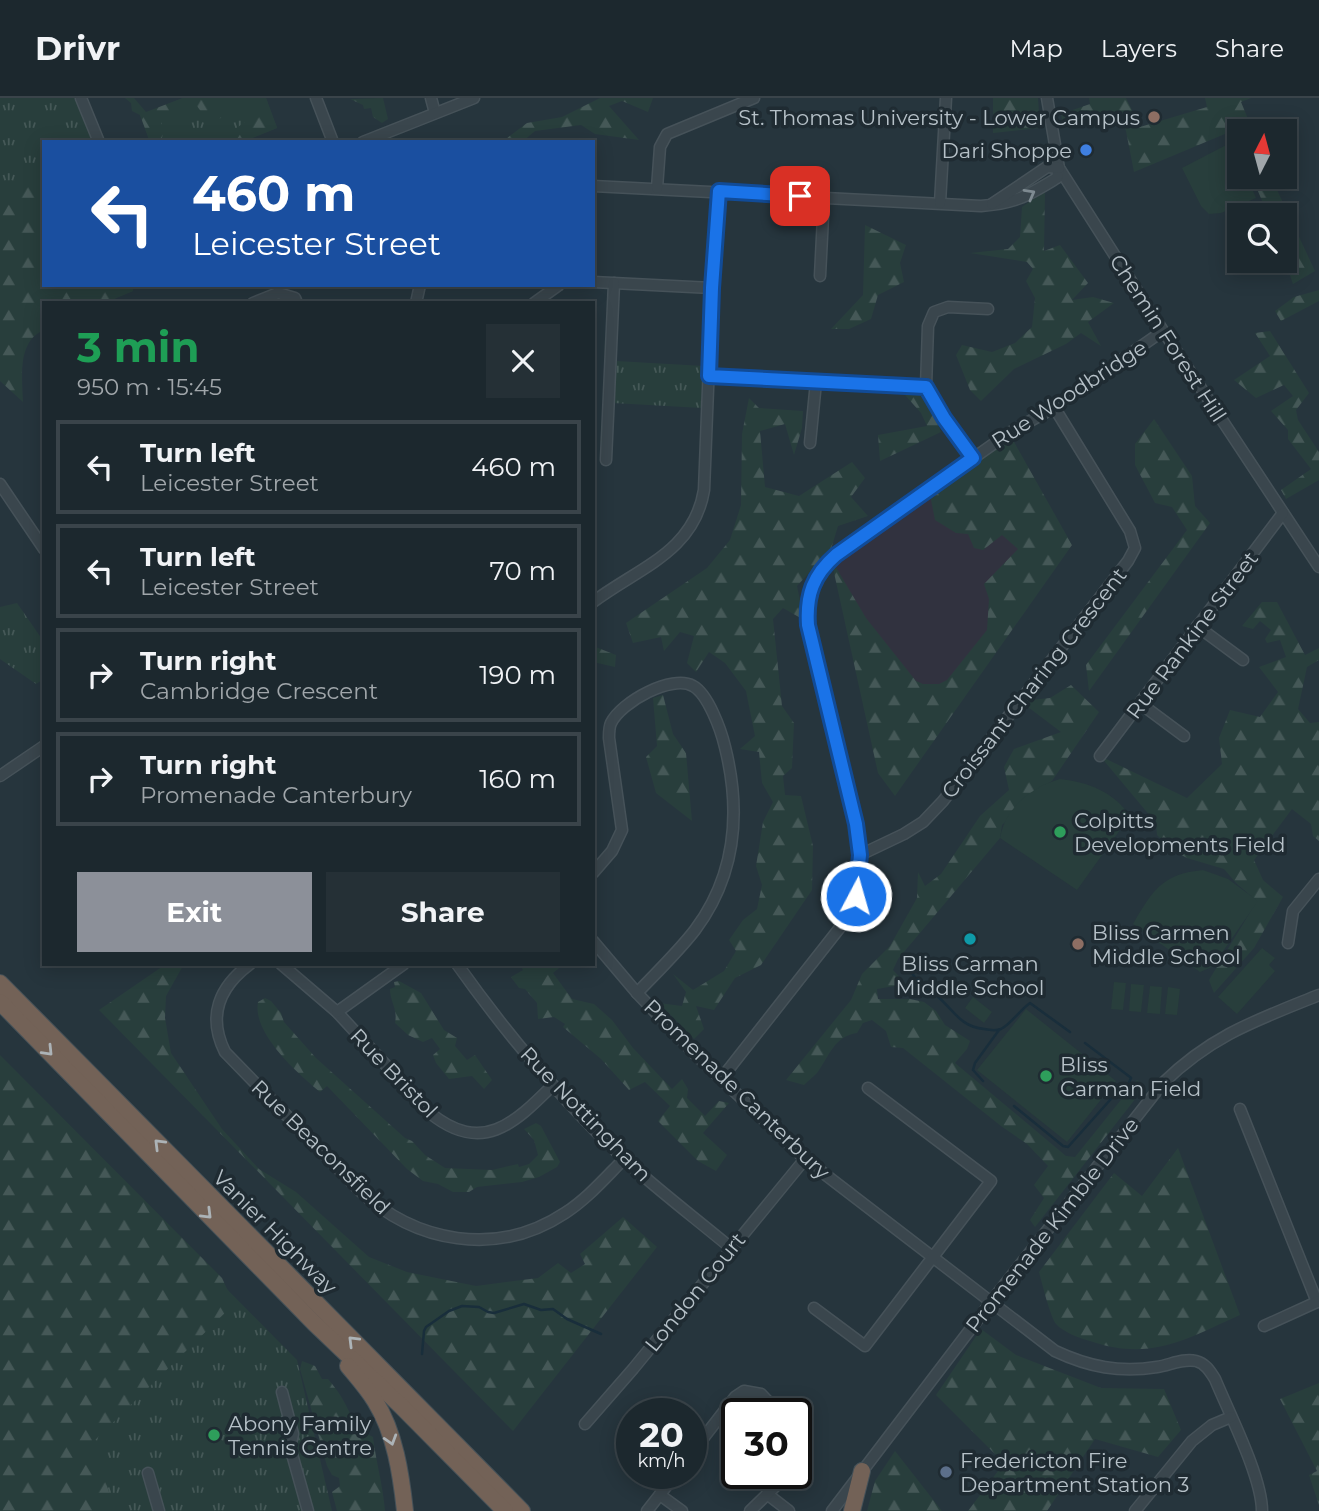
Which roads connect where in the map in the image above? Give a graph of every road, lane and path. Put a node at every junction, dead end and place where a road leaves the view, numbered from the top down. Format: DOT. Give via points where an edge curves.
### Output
graph roads {
  1 [pos="81,98"];
  2 [pos="316,98"];
  3 [pos="431,98"];
  4 [pos="474,98"];
  5 [pos="754,98"];
  6 [pos="946,98"];
  7 [pos="1047,98"];
  8 [pos="435,113"];
  9 [pos="98,140"];
  10 [pos="332,140"];
  11 [pos="368,140"];
  12 [pos="1059,168"];
  13 [pos="595,186"];
  14 [pos="657,188"];
  15 [pos="719,191"];
  16 [pos="824,197"];
  17 [pos="940,203"];
  18 [pos="820,276"];
  19 [pos="595,282"];
  20 [pos="614,283"];
  21 [pos="556,287"];
  22 [pos="712,288"];
  23 [pos="258,301"];
  24 [pos="296,301"];
  25 [pos="537,301"];
  26 [pos="988,309"];
  27 [pos="1163,331"];
  28 [pos="709,376"];
  29 [pos="816,382"];
  30 [pos="926,387"];
  31 [pos="1054,407"];
  32 [pos="810,443"];
  33 [pos="973,458"];
  34 [pos="606,460"];
  35 [pos="0,485"];
  36 [pos="1283,513"];
  37 [pos="42,546"];
  38 [pos="1319,566"];
  39 [pos="595,601"];
  40 [pos="1197,626"];
  41 [pos="1243,660"];
  42 [pos="1141,704"];
  43 [pos="1184,736"];
  44 [pos="42,747"];
  45 [pos="1100,756"];
  46 [pos="0,776"];
  47 [pos="860,855"];
  48 [pos="595,871"];
  49 [pos="1319,879"];
  50 [pos="595,943"];
  51 [pos="1287,943"];
  52 [pos="248,966"];
  53 [pos="283,966"];
  54 [pos="401,966"];
  55 [pos="458,966"];
  56 [pos="0,983"];
  57 [pos="637,993"];
  58 [pos="1319,995"];
  59 [pos="0,1002"];
  60 [pos="337,1012"];
  61 [pos="721,1079"];
  62 [pos="553,1085"];
  63 [pos="868,1087"];
  64 [pos="1240,1109"];
  65 [pos="624,1159"];
  66 [pos="804,1159"];
  67 [pos="731,1248"];
  68 [pos="935,1257"];
  69 [pos="992,1302"];
  70 [pos="1318,1302"];
  71 [pos="814,1308"];
  72 [pos="314,1323"];
  73 [pos="1264,1326"];
  74 [pos="282,1392"];
  75 [pos="734,1398"];
  76 [pos="765,1398"];
  77 [pos="721,1415"];
  78 [pos="1231,1417"];
  79 [pos="585,1424"];
  80 [pos="707,1433"];
  81 [pos="862,1471"];
  82 [pos="148,1474"];
  83 [pos="664,1489"];
  84 [pos="772,1489"];
  85 [pos="660,1494"];
  86 [pos="767,1494"];
  87 [pos="159,1511"];
  88 [pos="308,1511"];
  89 [pos="405,1511"];
  90 [pos="505,1511"];
  91 [pos="522,1511"];
  92 [pos="647,1511"];
  93 [pos="682,1511"];
  94 [pos="750,1511"];
  95 [pos="789,1511"];
  96 [pos="832,1511"];
  97 [pos="852,1511"];
  98 [pos="1135,1511"];
  99 [pos="1262,1511"];
  1 -- 9 [label="street"];
  2 -- 10 [label="street"];
  3 -- 8 [label="street"];
  4 -- 8 [label="street"];
  5 -- 14 [label="street" via="667,134 660,147"];
  6 -- 17 [label="street"];
  7 -- 12 [label="street, Chemin Forest Hill"];
  8 -- 11 [label="street"];
  12 -- 17 [label="street" via="1047,167 990,205"];
  12 -- 27 [label="street, Chemin Forest Hill"];
  13 -- 14 [label="street"];
  14 -- 15 [label="street"];
  15 -- 16 [label="street"];
  15 -- 22 [label="street"];
  16 -- 17 [label="street"];
  16 -- 18 [label="street"];
  19 -- 20 [label="street"];
  20 -- 22 [label="street"];
  20 -- 34 [label="street"];
  21 -- 25 [label="street"];
  22 -- 28 [label="street"];
  23 -- 24 [label="street" via="278,293"];
  26 -- 30 [label="street" via="948,307 934,313 928,326"];
  27 -- 31 [label="street, Rue Woodbridge"];
  27 -- 36 [label="street, Chemin Forest Hill"];
  28 -- 29 [label="street"];
  28 -- 39 [label="street" via="704,490 698,516 675,547"];
  29 -- 30 [label="street"];
  29 -- 32 [label="street"];
  30 -- 33 [label="street"];
  31 -- 33 [label="street, Rue Woodbridge"];
  31 -- 47 [label="street, Croissant Charing Crescent" via="1130,531 1135,548 943,801 923,822"];
  33 -- 47 [label="street, Rue Woodbridge" via="822,566 808,596 808,625"];
  35 -- 37 [label="street"];
  36 -- 38 [label="street, Chemin Forest Hill"];
  36 -- 40 [label="street, Rue Rankine Street"];
  40 -- 41 [label="street"];
  40 -- 42 [label="street, Rue Rankine Street"];
  42 -- 43 [label="street"];
  42 -- 45 [label="street, Rue Rankine Street"];
  44 -- 46 [label="street"];
  47 -- 61 [label="street, Rue Woodbridge" via="856,896 842,925"];
  48 -- 57 [label="street" via="622,830 609,738 611,723 628,705 666,684 694,686 715,719 733,779 731,852 717,891 695,930"];
  49 -- 51 [label="street" via="1293,911"];
  50 -- 57 [label="street, Promenade Canterbury"];
  52 -- 65 [label="street, Rue Beaconsfield" via="233,978 220,1000 218,1031 225,1052 358,1189 400,1221 430,1233 474,1240 512,1235 563,1215"];
  53 -- 60 [label="street, Rue Bristol"];
  54 -- 60 [label="street"];
  55 -- 62 [label="street, Rue Nottingham"];
  91 -- 56 [label="highway, Vanier Highway, one-way"];
  57 -- 61 [label="street, Promenade Canterbury"];
  58 -- 69 [label="street, Promenade Kimble Drive" via="1234,1030 1176,1071"];
  59 -- 72 [label="highway, Vanier Highway, one-way"];
  60 -- 62 [label="street, Rue Bristol" via="447,1127 471,1133 498,1129 520,1116"];
  61 -- 66 [label="street, Promenade Canterbury"];
  62 -- 65 [label="street, Rue Nottingham"];
  63 -- 68 [label="street" via="991,1181"];
  64 -- 70 [label="street"];
  65 -- 67 [label="street, Rue Nottingham"];
  66 -- 67 [label="street, London Court"];
  66 -- 68 [label="street, Promenade Canterbury"];
  67 -- 79 [label="street, London Court"];
  68 -- 69 [label="street, Promenade Canterbury"];
  68 -- 71 [label="street" via="865,1346"];
  69 -- 78 [label="street, Promenade Canterbury" via="1055,1351 1077,1361 1119,1370 1199,1361 1215,1379"];
  69 -- 81 [label="street, Promenade Kimble Drive"];
  70 -- 73 [label="street"];
  72 -- 89 [label="highway, one-way" via="376,1402 401,1475"];
  72 -- 90 [label="highway, Vanier Highway"];
  74 -- 88 [label="street" via="293,1434 290,1447"];
  75 -- 76 [label="street" via="744,1391"];
  77 -- 80 [label="street"];
  78 -- 98 [label="street" via="1192,1441"];
  78 -- 99 [label="street" via="1260,1489"];
  81 -- 96 [label="street, Promenade Kimble Drive"];
  81 -- 97 [label="highway"];
  82 -- 87 [label="street"];
  83 -- 85 [label="street"];
  84 -- 86 [label="street"];
  85 -- 92 [label="street"];
  85 -- 93 [label="street"];
  86 -- 94 [label="street"];
  86 -- 95 [label="street"];
}
